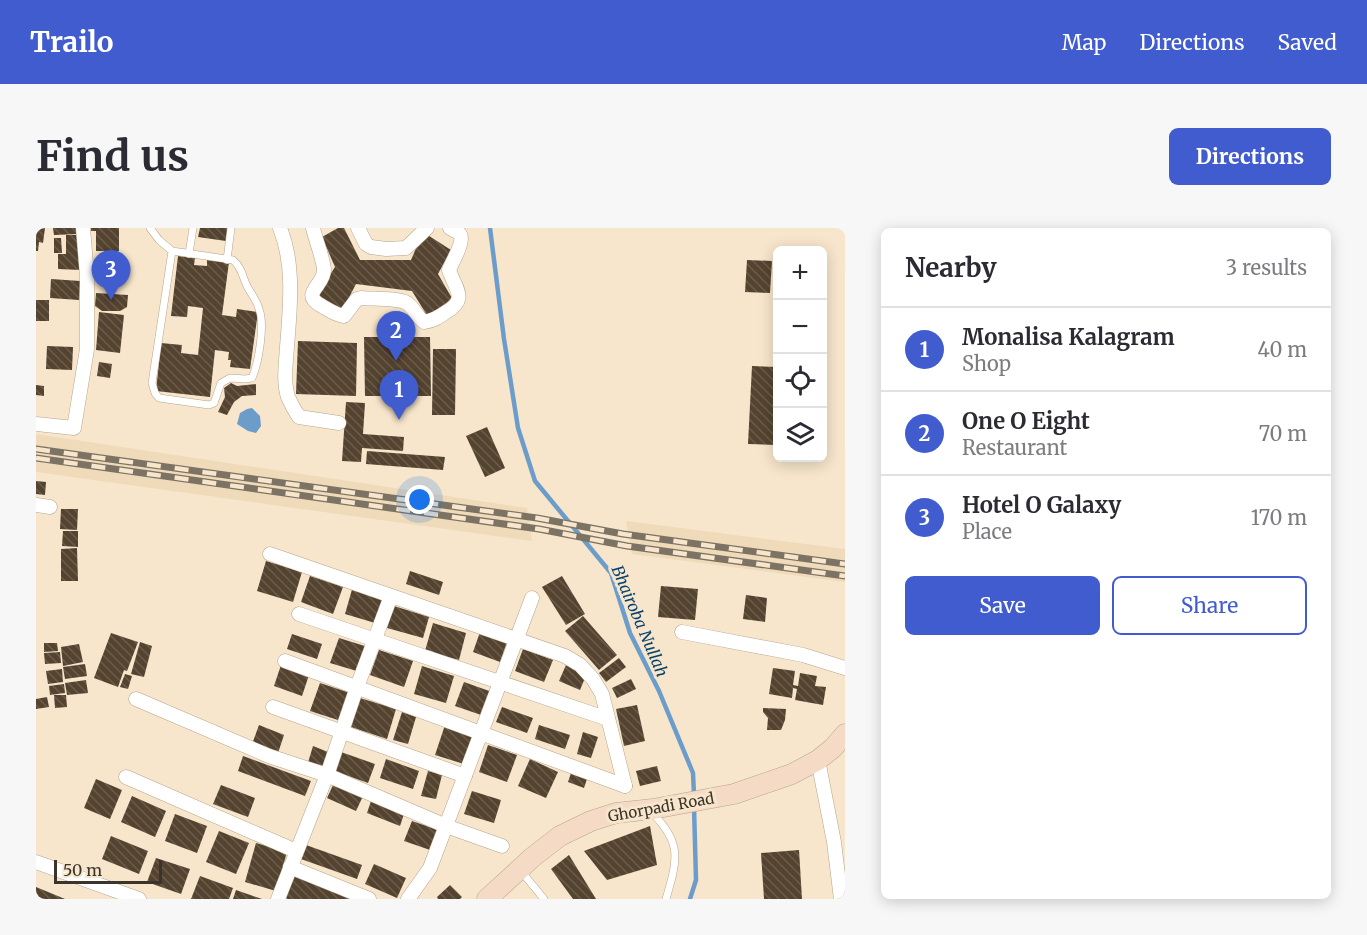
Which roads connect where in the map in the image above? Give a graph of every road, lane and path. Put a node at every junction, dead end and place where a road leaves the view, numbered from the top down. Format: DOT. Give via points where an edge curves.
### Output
graph roads {
  1 [pos="83,228"];
  2 [pos="150,228"];
  3 [pos="193,228"];
  4 [pos="231,228"];
  5 [pos="312,228"];
  6 [pos="358,228"];
  7 [pos="427,228"];
  8 [pos="450,228"];
  9 [pos="284,229"];
  10 [pos="172,251"];
  11 [pos="189,254"];
  12 [pos="227,260"];
  13 [pos="339,423"];
  14 [pos="36,424"];
  15 [pos="270,554"];
  16 [pos="391,596"];
  17 [pos="532,598"];
  18 [pos="299,614"];
  19 [pos="682,632"];
  20 [pos="375,639"];
  21 [pos="517,639"];
  22 [pos="285,661"];
  23 [pos="845,668"];
  24 [pos="501,682"];
  25 [pos="357,687"];
  26 [pos="136,699"];
  27 [pos="273,707"];
  28 [pos="608,719"];
  29 [pos="342,731"];
  30 [pos="481,733"];
  31 [pos="845,734"];
  32 [pos="818,760"];
  33 [pos="327,776"];
  34 [pos="465,776"];
  35 [pos="126,777"];
  36 [pos="650,809"];
  37 [pos="446,826"];
  38 [pos="502,846"];
  39 [pos="296,851"];
  40 [pos="36,862"];
  41 [pos="290,867"];
  42 [pos="520,869"];
  43 [pos="139,899"];
  44 [pos="278,899"];
  45 [pos="369,899"];
  46 [pos="408,899"];
  47 [pos="487,899"];
  48 [pos="544,899"];
  49 [pos="666,899"];
  50 [pos="841,899"];
  1 -- 14 [label="street" via="87,349 74,428"];
  2 -- 10 [label="lane"];
  3 -- 11 [label="lane"];
  4 -- 12 [label="lane"];
  5 -- 8 [label="street" via="324,270 313,292 316,303 344,316 357,299 405,302 424,322 456,307 459,301 449,270 462,238"];
  6 -- 7 [label="street" via="366,244 386,249 406,248"];
  9 -- 13 [label="street" via="289,267 285,381 288,396 299,417"];
  10 -- 11 [label="lane"];
  10 -- 12 [label="lane" via="152,383 159,398 209,405 214,403 221,384 230,378 252,378 262,320 238,265"];
  11 -- 12 [label="lane"];
  15 -- 16 [label="street"];
  16 -- 20 [label="street"];
  16 -- 21 [label="street"];
  17 -- 21 [label="street"];
  18 -- 20 [label="street"];
  19 -- 23 [label="street" via="803,655"];
  20 -- 24 [label="street"];
  20 -- 25 [label="street"];
  21 -- 24 [label="street"];
  21 -- 28 [label="street" via="580,665 602,694"];
  22 -- 25 [label="street"];
  24 -- 28 [label="street"];
  24 -- 30 [label="street"];
  25 -- 29 [label="street"];
  25 -- 30 [label="street"];
  26 -- 33 [label="street" via="269,756"];
  27 -- 29 [label="street"];
  28 -- 30 [label="street" via="625,786"];
  29 -- 33 [label="street"];
  29 -- 34 [label="street"];
  30 -- 34 [label="street"];
  31 -- 32 [label="main road, Ghorpadi Road"];
  32 -- 36 [label="main road, Ghorpadi Road" via="792,774 734,794"];
  32 -- 50 [label="street"];
  33 -- 37 [label="street"];
  33 -- 39 [label="street"];
  34 -- 37 [label="street"];
  35 -- 39 [label="street"];
  36 -- 42 [label="main road, Ghorpadi Road" via="591,821 560,836"];
  36 -- 49 [label="lane" via="672,839 676,858"];
  37 -- 38 [label="street"];
  37 -- 46 [label="street" via="430,868"];
  39 -- 41 [label="street"];
  40 -- 43 [label="street"];
  41 -- 44 [label="street"];
  41 -- 45 [label="street"];
  42 -- 47 [label="main road, Ghorpadi Road"];
  42 -- 48 [label="lane"];
}
